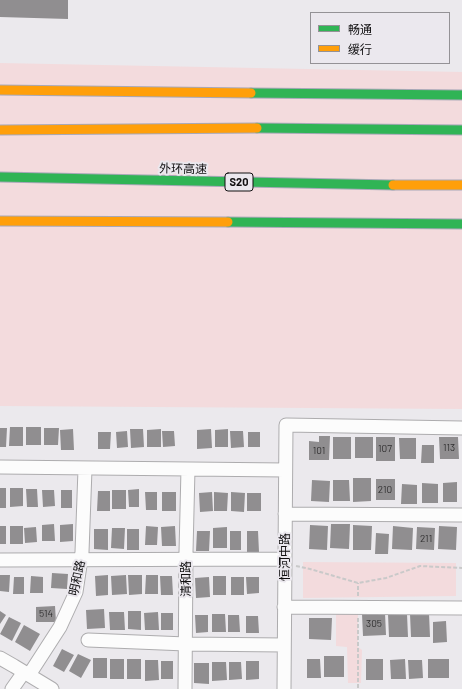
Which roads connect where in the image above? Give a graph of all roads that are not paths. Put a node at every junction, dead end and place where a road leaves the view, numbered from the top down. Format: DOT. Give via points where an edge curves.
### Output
graph roads {
  1 [pos="0,90"];
  2 [pos="462,95"];
  3 [pos="0,130"];
  4 [pos="462,130"];
  5 [pos="0,177"];
  6 [pos="462,185"];
  7 [pos="0,221"];
  8 [pos="462,224"];
  9 [pos="462,428"];
  10 [pos="0,467"];
  11 [pos="85,469"];
  12 [pos="188,469"];
  13 [pos="285,470"];
  14 [pos="285,514"];
  15 [pos="462,515"];
  16 [pos="186,559"];
  17 [pos="0,560"];
  18 [pos="81,560"];
  19 [pos="285,561"];
  20 [pos="284,607"];
  21 [pos="462,608"];
  22 [pos="88,640"];
  23 [pos="186,644"];
  24 [pos="284,645"];
  25 [pos="0,658"];
  26 [pos="27,673"];
  27 [pos="12,689"];
  28 [pos="52,689"];
  29 [pos="186,689"];
  30 [pos="284,689"];
  1 -- 2 [label="highway"];
  3 -- 4 [label="highway"];
  5 -- 6 [label="highway, 外环高速 / S20"];
  7 -- 8 [label="highway"];
  9 -- 13 [label="street, 恒河中路" via="286,425"];
  10 -- 11 [label="street"];
  11 -- 12 [label="street"];
  11 -- 18 [label="street, 明和路"];
  12 -- 13 [label="street"];
  12 -- 16 [label="street, 清和路"];
  13 -- 14 [label="street, 恒河中路"];
  14 -- 15 [label="street"];
  14 -- 19 [label="street, 恒河中路"];
  16 -- 18 [label="street"];
  16 -- 19 [label="street"];
  16 -- 23 [label="street, 清和路"];
  17 -- 18 [label="street"];
  18 -- 26 [label="street, 明和路" via="76,592 60,627"];
  19 -- 20 [label="street, 恒河中路"];
  20 -- 21 [label="street"];
  20 -- 24 [label="street, 恒河中路"];
  22 -- 23 [label="street"];
  23 -- 24 [label="street"];
  23 -- 29 [label="street, 清和路"];
  24 -- 30 [label="street, 恒河中路"];
  25 -- 26 [label="street"];
  26 -- 27 [label="street, 明和路"];
  26 -- 28 [label="street"];
}
